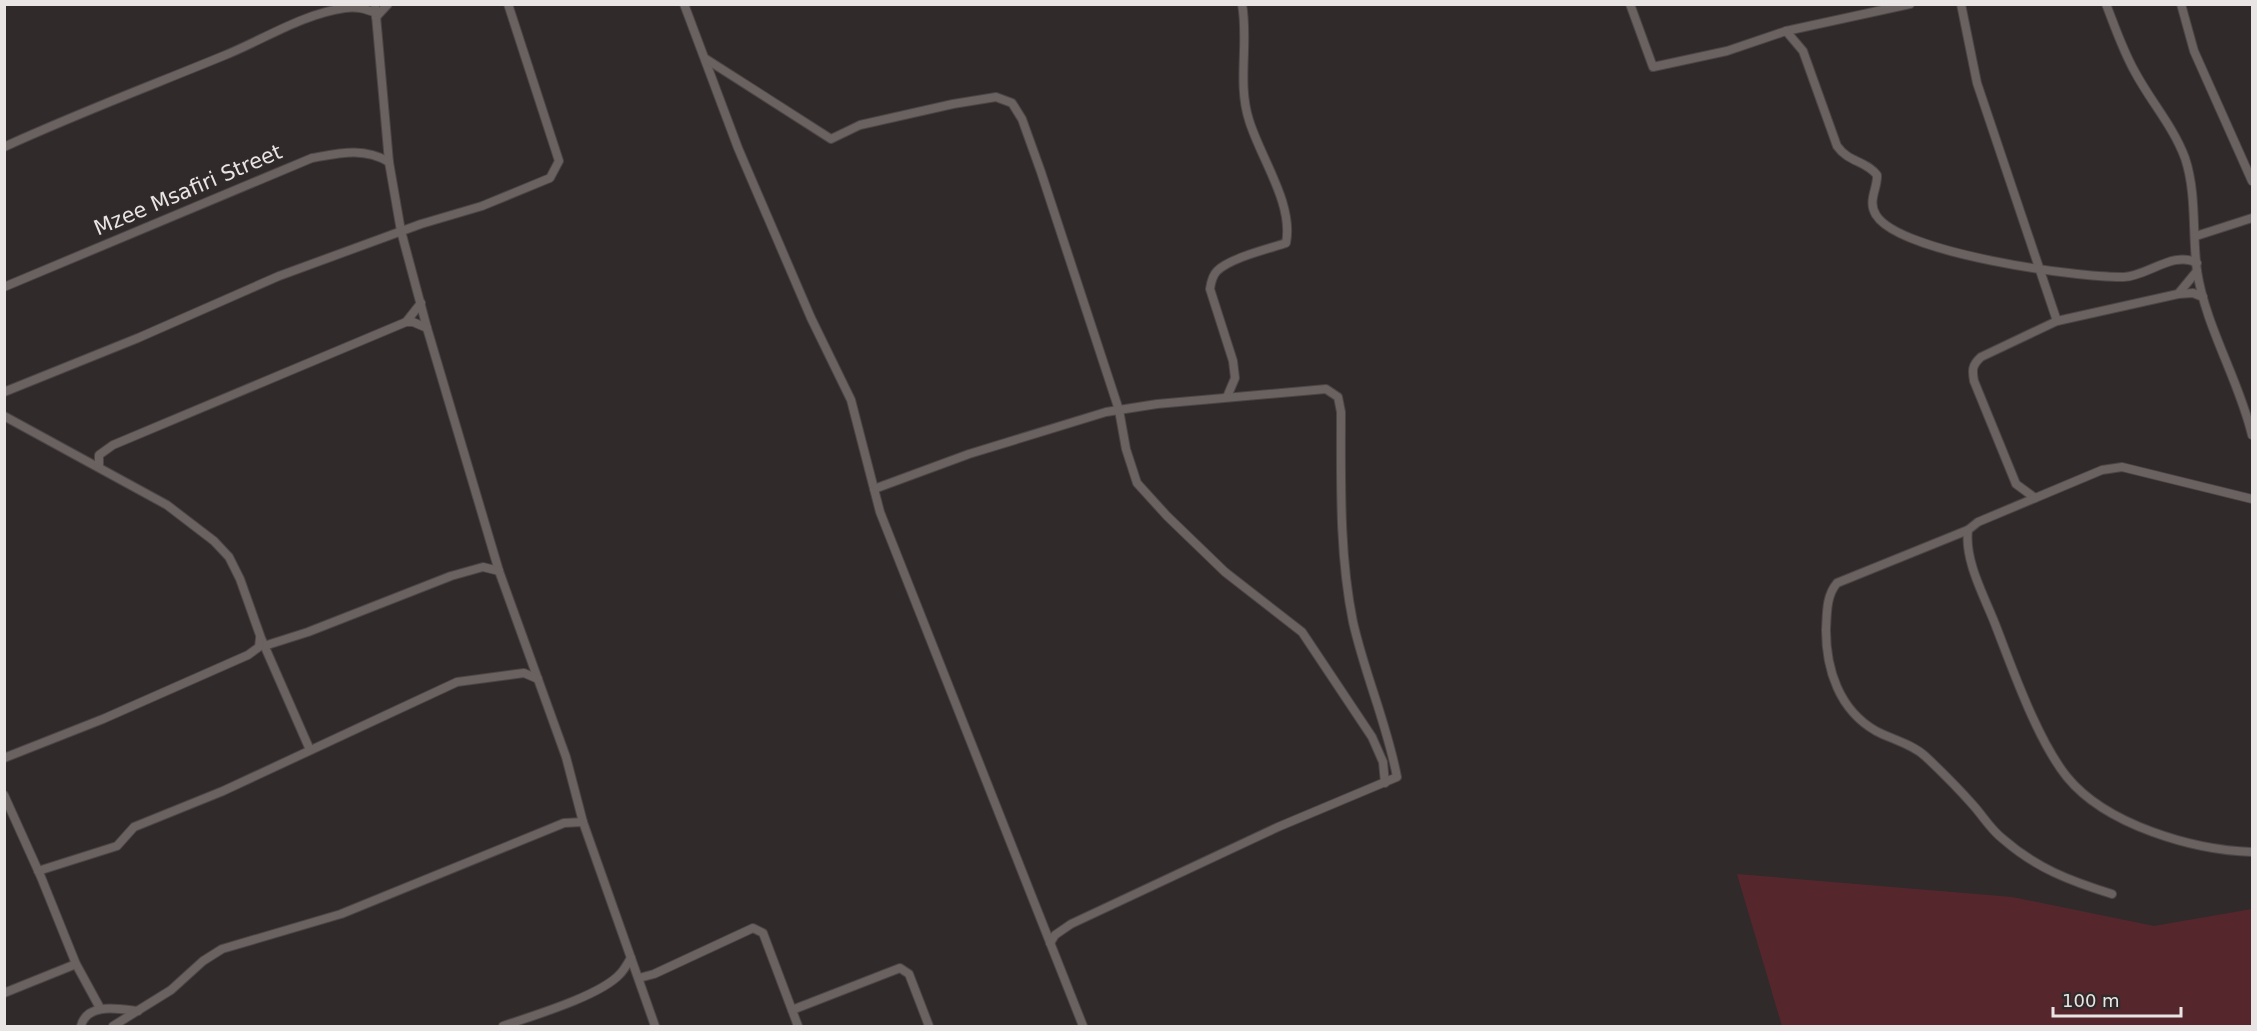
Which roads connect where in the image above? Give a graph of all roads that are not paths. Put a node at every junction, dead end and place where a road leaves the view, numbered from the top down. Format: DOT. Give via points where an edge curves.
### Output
graph roads {
  1 [pos="388,4"];
  2 [pos="507,4"];
  3 [pos="684,4"];
  4 [pos="1242,4"];
  5 [pos="1630,4"];
  6 [pos="1910,4"];
  7 [pos="1961,4"];
  8 [pos="2106,4"];
  9 [pos="2181,4"];
  10 [pos="376,11"];
  11 [pos="1786,31"];
  12 [pos="706,59"];
  13 [pos="4,147"];
  14 [pos="389,162"];
  15 [pos="2253,181"];
  16 [pos="2253,218"];
  17 [pos="401,231"];
  18 [pos="2196,236"];
  19 [pos="2197,267"];
  20 [pos="2040,268"];
  21 [pos="4,287"];
  22 [pos="2178,294"];
  23 [pos="2204,297"];
  24 [pos="421,303"];
  25 [pos="2057,321"];
  26 [pos="406,322"];
  27 [pos="427,328"];
  28 [pos="1235,378"];
  29 [pos="5,392"];
  30 [pos="1250,395"];
  31 [pos="1227,397"];
  32 [pos="1132,407"];
  33 [pos="1119,410"];
  34 [pos="4,416"];
  35 [pos="1121,424"];
  36 [pos="2253,435"];
  37 [pos="99,467"];
  38 [pos="874,489"];
  39 [pos="2035,498"];
  40 [pos="2253,499"];
  41 [pos="1968,530"];
  42 [pos="499,571"];
  43 [pos="262,642"];
  44 [pos="533,663"];
  45 [pos="524,673"];
  46 [pos="538,679"];
  47 [pos="310,750"];
  48 [pos="4,758"];
  49 [pos="1385,783"];
  50 [pos="4,795"];
  51 [pos="580,806"];
  52 [pos="569,822"];
  53 [pos="583,822"];
  54 [pos="2253,852"];
  55 [pos="38,871"];
  56 [pos="2112,894"];
  57 [pos="1050,944"];
  58 [pos="631,958"];
  59 [pos="76,964"];
  60 [pos="620,975"];
  61 [pos="639,979"];
  62 [pos="4,993"];
  63 [pos="100,1008"];
  64 [pos="792,1010"];
  65 [pos="138,1011"];
  66 [pos="81,1026"];
  67 [pos="114,1026"];
  68 [pos="503,1026"];
  69 [pos="655,1026"];
  70 [pos="798,1026"];
  71 [pos="929,1026"];
  72 [pos="1083,1026"];
  1 -- 10 [label="street"];
  2 -- 17 [label="street" via="559,161 554,175 482,206"];
  3 -- 12 [label="street"];
  4 -- 28 [label="street" via="1245,105 1288,231 1286,243 1226,265 1212,279 1210,288"];
  5 -- 11 [label="street" via="1653,67 1727,51"];
  6 -- 11 [label="street"];
  7 -- 20 [label="street" via="1977,83"];
  8 -- 18 [label="street" via="2134,71 2175,134 2186,161"];
  9 -- 15 [label="street" via="2194,51"];
  10 -- 13 [label="street" via="345,8 290,25"];
  10 -- 14 [label="street"];
  11 -- 20 [label="street" via="1803,51 1837,146 1845,157 1877,175 1872,206 1881,221 1899,233 1959,255"];
  12 -- 33 [label="street" via="831,139 860,125 953,104 996,97 1012,103 1022,119 1041,172"];
  12 -- 38 [label="street" via="761,201 851,400"];
  14 -- 17 [label="street"];
  14 -- 21 [label="street, Mzee Msafiri Street" via="375,153 312,158"];
  16 -- 18 [label="street"];
  17 -- 24 [label="street"];
  17 -- 29 [label="street" via="279,276"];
  18 -- 19 [label="street"];
  19 -- 20 [label="street" via="2189,258 2182,258 2122,277"];
  19 -- 22 [label="street"];
  19 -- 23 [label="street"];
  20 -- 25 [label="street"];
  22 -- 23 [label="street"];
  22 -- 25 [label="street"];
  23 -- 36 [label="street"];
  24 -- 26 [label="street"];
  24 -- 27 [label="street"];
  25 -- 39 [label="street" via="1981,357 1972,367 1974,381 2016,484"];
  26 -- 27 [label="street"];
  26 -- 37 [label="street" via="113,445 99,455"];
  27 -- 42 [label="street"];
  28 -- 30 [label="street"];
  28 -- 31 [label="street"];
  30 -- 31 [label="street"];
  30 -- 49 [label="street" via="1326,389 1336,394 1340,402 1341,517 1346,565 1353,621 1397,777"];
  31 -- 32 [label="street"];
  32 -- 33 [label="street"];
  32 -- 35 [label="street"];
  33 -- 35 [label="street"];
  33 -- 38 [label="street" via="1087,416 969,454"];
  34 -- 37 [label="street"];
  35 -- 49 [label="street" via="1137,483 1225,572 1302,632 1372,737 1383,762"];
  37 -- 43 [label="street" via="167,505 229,557"];
  38 -- 57 [label="street" via="943,677"];
  39 -- 40 [label="street" via="2102,470 2122,467"];
  39 -- 41 [label="street"];
  41 -- 54 [label="street" via="1970,559 2001,640 2050,750 2066,776 2089,798 2145,830 2181,842"];
  41 -- 56 [label="street" via="1838,583 1829,592 1826,655 1831,675 1851,708 1874,729 1923,754 2009,844 2056,876"];
  42 -- 43 [label="street" via="483,567 451,576 308,632"];
  42 -- 44 [label="street"];
  43 -- 47 [label="street"];
  43 -- 48 [label="street" via="248,654"];
  44 -- 45 [label="street"];
  44 -- 46 [label="street"];
  45 -- 46 [label="street"];
  45 -- 47 [label="street" via="457,682"];
  46 -- 51 [label="street"];
  47 -- 55 [label="street" via="134,827 117,846"];
  49 -- 57 [label="street" via="1278,826 1071,924 1055,935"];
  50 -- 55 [label="street"];
  51 -- 52 [label="street"];
  51 -- 53 [label="street"];
  52 -- 53 [label="street"];
  52 -- 65 [label="street" via="341,914 222,949"];
  53 -- 58 [label="street"];
  55 -- 59 [label="street"];
  57 -- 72 [label="street"];
  58 -- 60 [label="street"];
  58 -- 61 [label="street"];
  59 -- 62 [label="street"];
  59 -- 63 [label="street"];
  60 -- 61 [label="street"];
  60 -- 68 [label="street" via="548,1011"];
  61 -- 64 [label="street" via="753,928 763,933"];
  61 -- 69 [label="street"];
  63 -- 65 [label="street"];
  63 -- 66 [label="street" via="91,1012"];
  64 -- 70 [label="street"];
  64 -- 71 [label="street" via="900,968 909,974"];
  65 -- 67 [label="street"];
}
